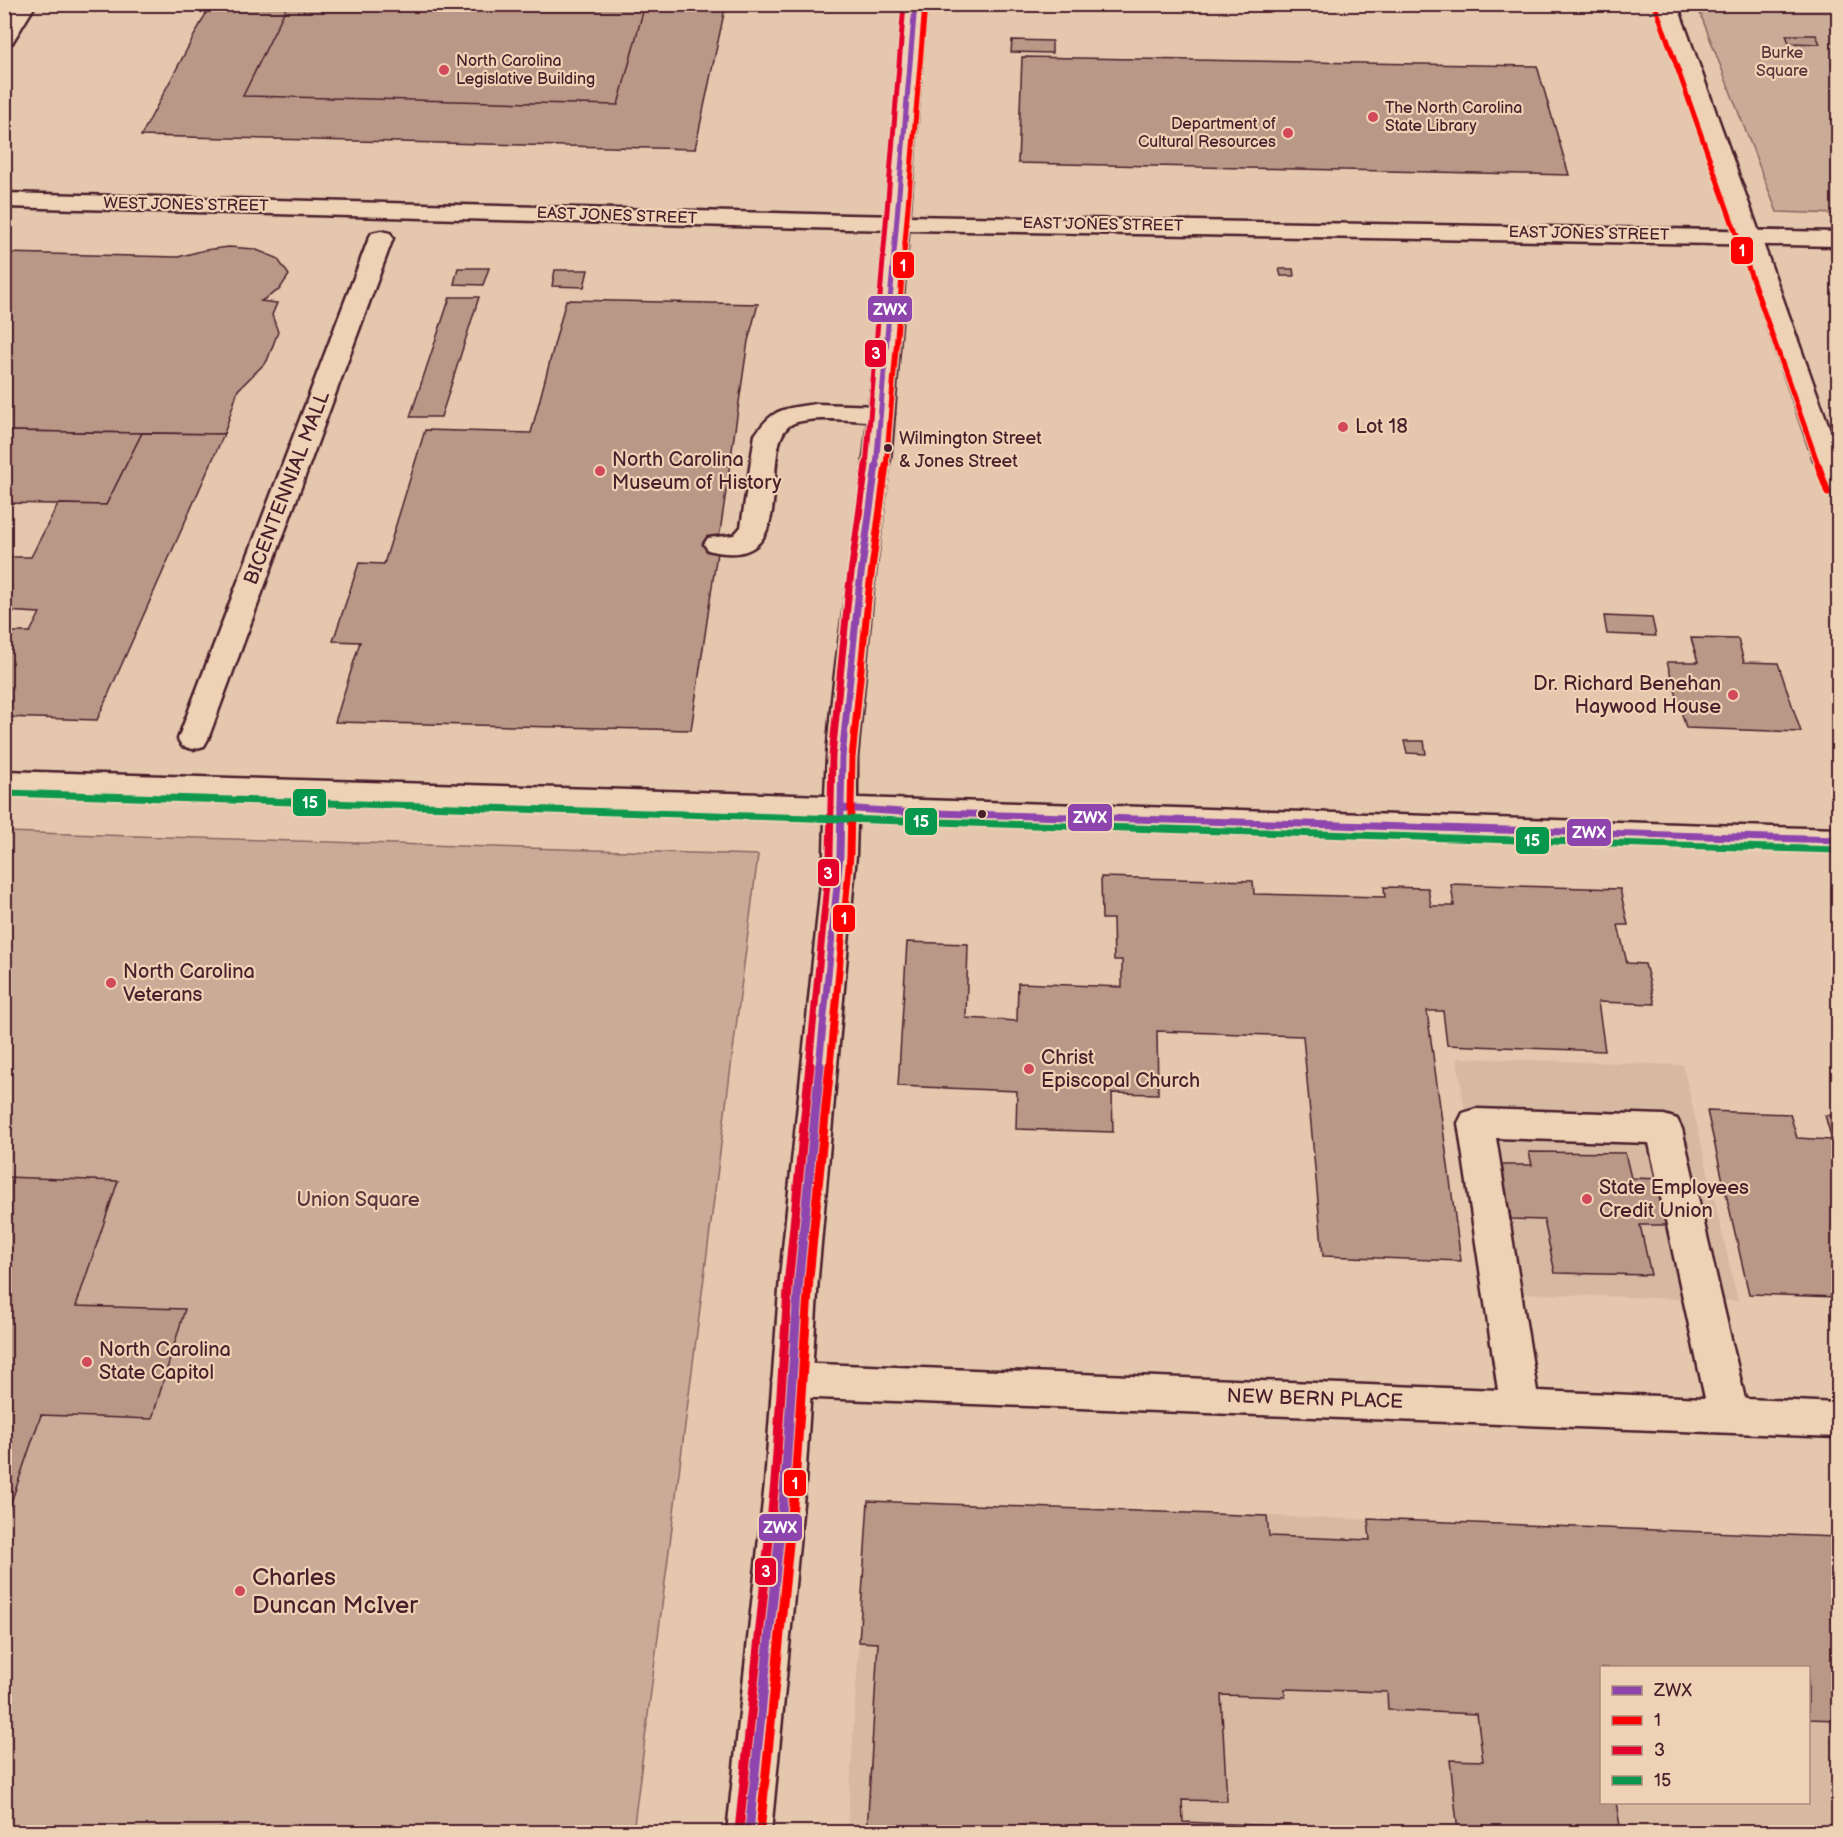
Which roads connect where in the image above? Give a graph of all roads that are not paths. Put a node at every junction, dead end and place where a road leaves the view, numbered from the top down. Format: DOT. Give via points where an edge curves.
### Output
graph roads {
  1 [pos="26,4"];
  2 [pos="915,4"];
  3 [pos="1666,4"];
  4 [pos="4,38"];
  5 [pos="4,200"];
  6 [pos="367,209"];
  7 [pos="897,223"];
  8 [pos="1749,237"];
  9 [pos="381,238"];
  10 [pos="1839,239"];
  11 [pos="881,414"];
  12 [pos="1839,489"];
  13 [pos="718,544"];
  14 [pos="193,739"];
  15 [pos="4,782"];
  16 [pos="841,808"];
  17 [pos="1839,840"];
  18 [pos="791,1380"];
  19 [pos="1520,1407"];
  20 [pos="1729,1415"];
  21 [pos="1839,1419"];
  22 [pos="749,1833"];
  1 -- 4 [label="main road"];
  2 -- 7 [label="main road"];
  3 -- 8 [label="main road"];
  5 -- 6 [label="main road, WEST JONES STREET"];
  6 -- 7 [label="main road, EAST JONES STREET"];
  7 -- 8 [label="main road, EAST JONES STREET"];
  7 -- 11 [label="main road"];
  8 -- 10 [label="main road, EAST JONES STREET"];
  8 -- 12 [label="main road"];
  9 -- 14 [label="main road, BICENTENNIAL MALL"];
  11 -- 13 [label="main road" via="816,412 784,417 768,435 755,529 742,543"];
  11 -- 16 [label="main road" via="846,716"];
  15 -- 16 [label="main road"];
  16 -- 17 [label="main road"];
  16 -- 18 [label="main road" via="840,855"];
  18 -- 19 [label="main road, NEW BERN PLACE"];
  18 -- 22 [label="main road" via="785,1483"];
  19 -- 20 [label="main road, NEW BERN PLACE"];
  19 -- 20 [label="main road" via="1476,1123 1664,1129"];
  20 -- 21 [label="main road, NEW BERN PLACE"];
}
